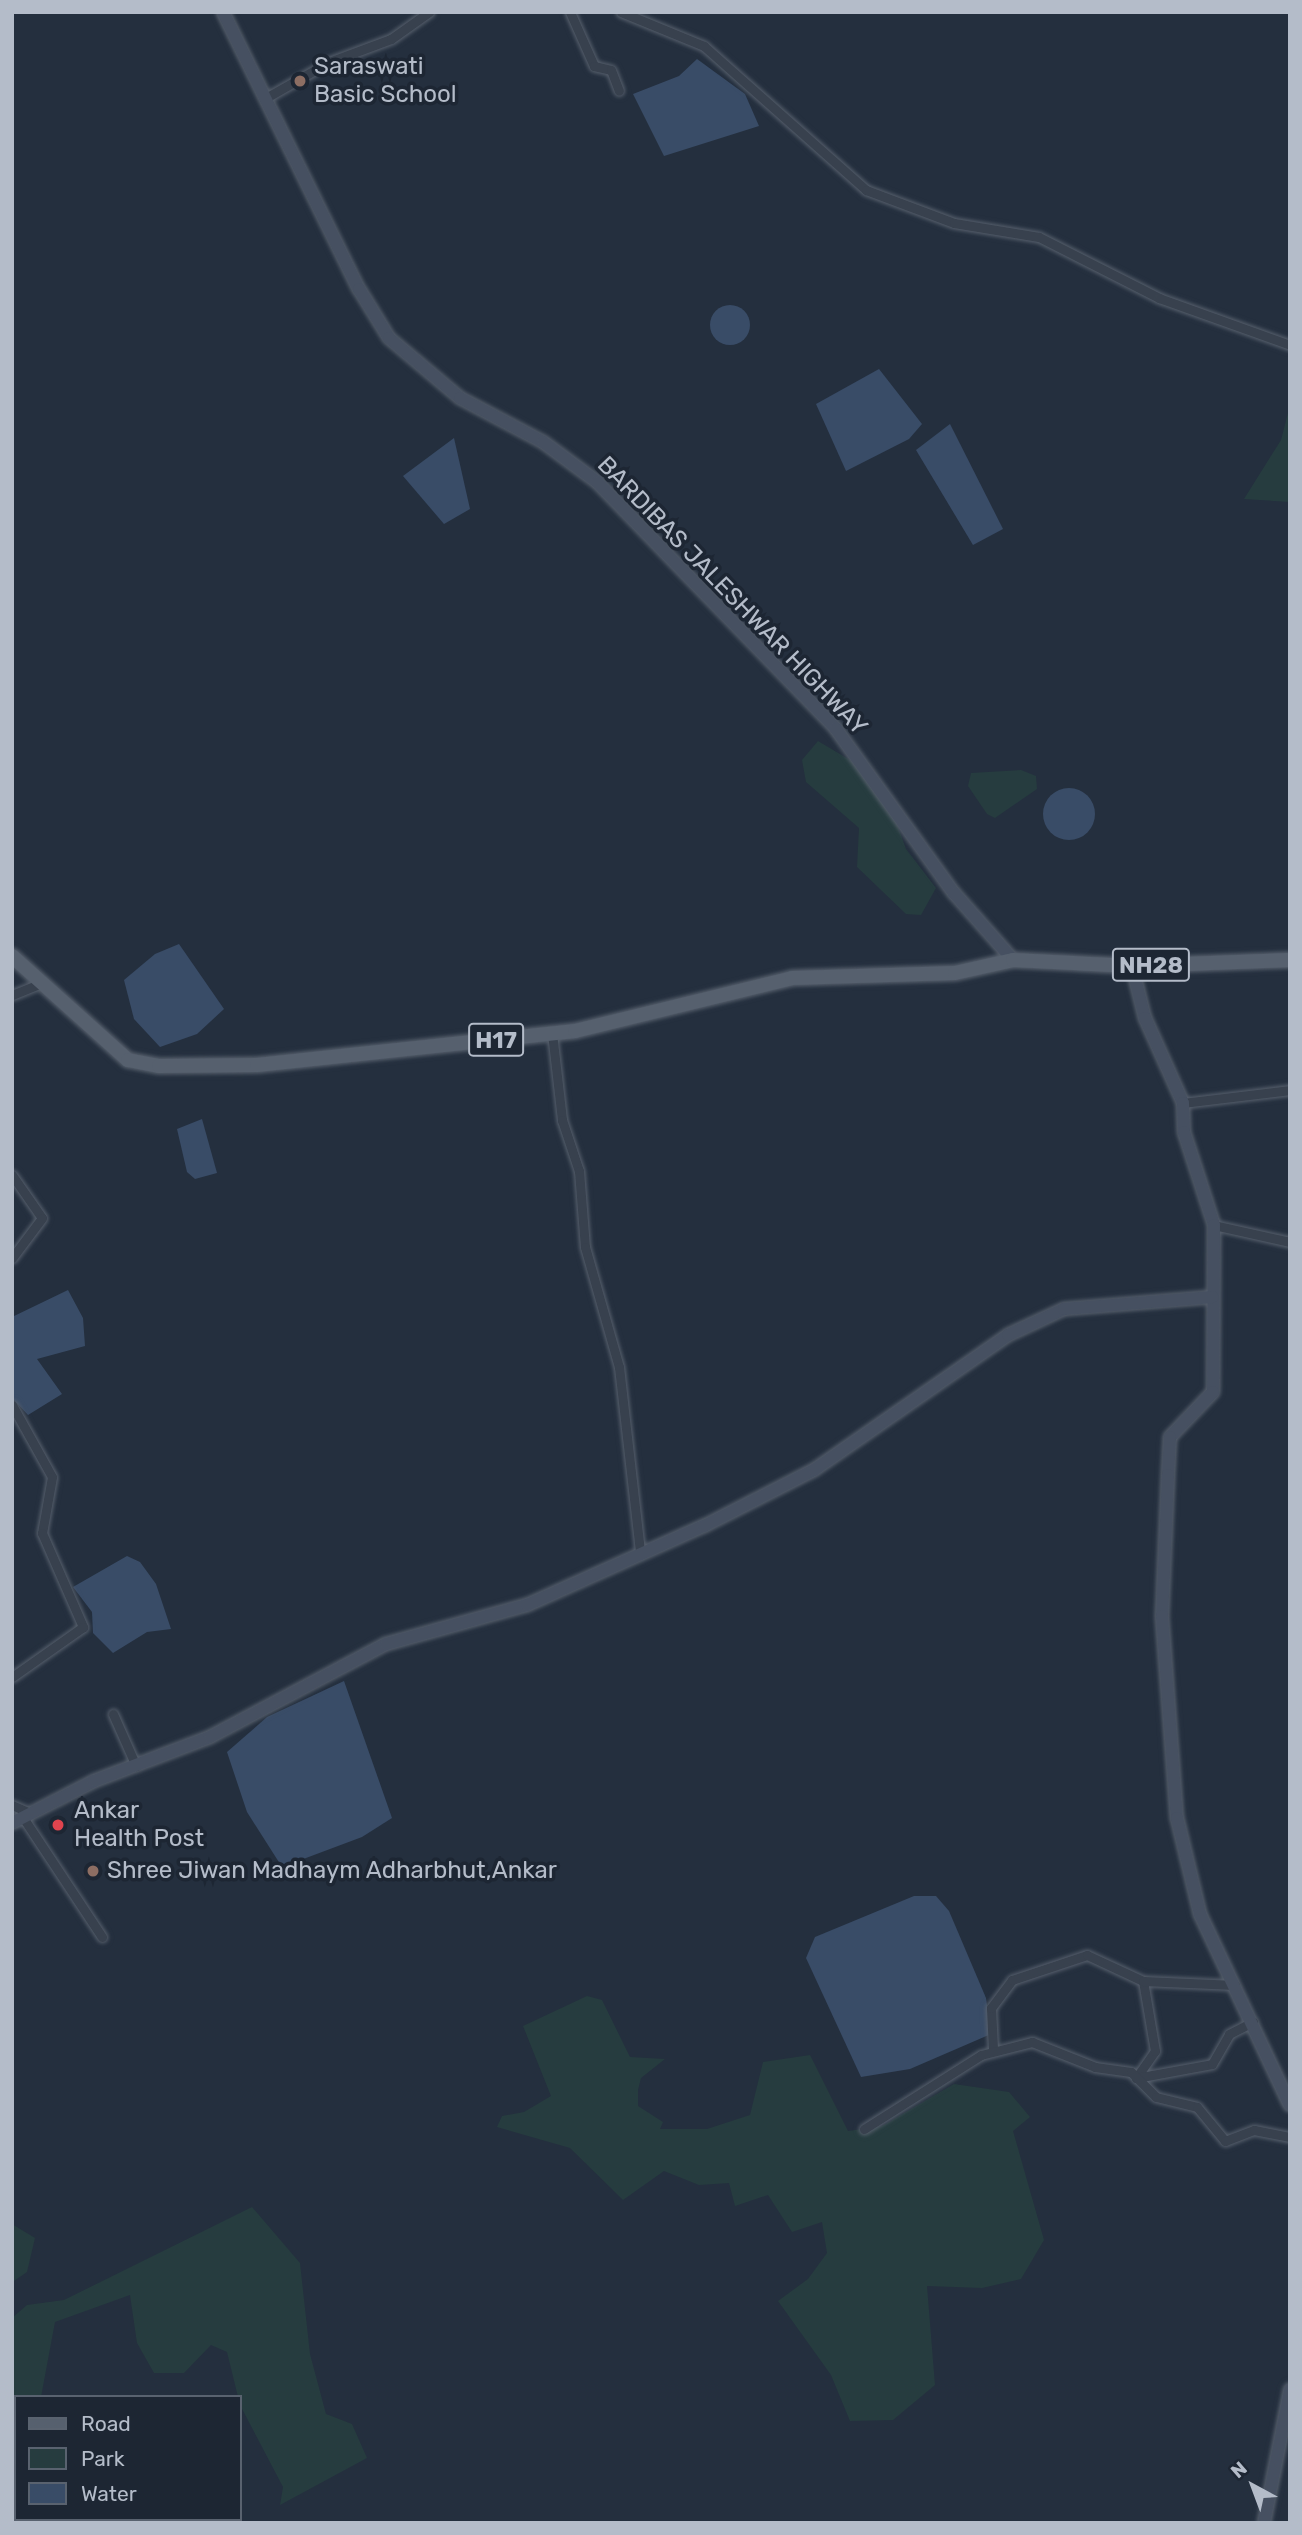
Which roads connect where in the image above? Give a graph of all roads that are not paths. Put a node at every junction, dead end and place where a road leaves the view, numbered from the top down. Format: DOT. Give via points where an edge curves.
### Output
graph roads {
  1 [pos="223,12"];
  2 [pos="429,12"];
  3 [pos="570,12"];
  4 [pos="621,12"];
  5 [pos="619,91"];
  6 [pos="264,99"];
  7 [pos="1290,345"];
  8 [pos="12,956"];
  9 [pos="1013,960"];
  10 [pos="1290,960"];
  11 [pos="1132,966"];
  12 [pos="41,983"];
  13 [pos="12,995"];
  14 [pos="552,1033"];
  15 [pos="1290,1090"];
  16 [pos="1184,1103"];
  17 [pos="12,1175"];
  18 [pos="1214,1225"];
  19 [pos="1290,1242"];
  20 [pos="12,1258"];
  21 [pos="1213,1297"];
  22 [pos="12,1405"];
  23 [pos="640,1550"];
  24 [pos="12,1677"];
  25 [pos="113,1714"];
  26 [pos="136,1766"];
  27 [pos="12,1805"];
  28 [pos="21,1817"];
  29 [pos="102,1937"];
  30 [pos="1143,1981"];
  31 [pos="1235,1985"];
  32 [pos="1253,2022"];
  33 [pos="993,2049"];
  34 [pos="1136,2078"];
  35 [pos="1290,2105"];
  36 [pos="864,2130"];
  37 [pos="1290,2137"];
  38 [pos="1290,2390"];
  39 [pos="1264,2523"];
  1 -- 6 [label="street, BARDIBAS JALESHWAR HIGHWAY"];
  2 -- 6 [label="street" via="391,39 329,62"];
  3 -- 5 [label="street" via="594,66 611,70"];
  4 -- 7 [label="street" via="705,46 866,190 954,223 1040,237 1159,298"];
  6 -- 9 [label="street, BARDIBAS JALESHWAR HIGHWAY" via="390,338 460,398 543,442 597,482 836,729 954,893"];
  8 -- 12 [label="main road, H17"];
  9 -- 11 [label="main road, NH28"];
  9 -- 14 [label="main road, H17" via="955,973 793,978"];
  10 -- 11 [label="main road, NH28"];
  11 -- 16 [label="street" via="1145,1018"];
  12 -- 13 [label="street"];
  12 -- 14 [label="main road, H17" via="128,1060 159,1066 257,1065"];
  14 -- 23 [label="street" via="562,1120 579,1171 585,1247 619,1367"];
  15 -- 16 [label="street"];
  16 -- 18 [label="street" via="1184,1132"];
  17 -- 20 [label="street" via="42,1218"];
  18 -- 19 [label="street"];
  18 -- 21 [label="street"];
  21 -- 23 [label="street" via="1065,1309 1008,1335 814,1470 705,1526"];
  21 -- 31 [label="street" via="1213,1392 1170,1437 1162,1616 1177,1818 1200,1914"];
  22 -- 24 [label="street" via="52,1477 42,1533 83,1627"];
  23 -- 26 [label="street" via="527,1605 386,1644 210,1737"];
  25 -- 26 [label="street"];
  26 -- 28 [label="street"];
  27 -- 28 [label="street"];
  28 -- 29 [label="street"];
  30 -- 31 [label="street"];
  30 -- 33 [label="street" via="1087,1955 1012,1980 991,2008"];
  30 -- 34 [label="street" via="1155,2051"];
  31 -- 32 [label="street"];
  32 -- 34 [label="street" via="1229,2034 1212,2064"];
  32 -- 35 [label="street"];
  33 -- 34 [label="street" via="1032,2042"];
  33 -- 36 [label="street"];
  34 -- 37 [label="street" via="1156,2097 1192,2104 1225,2141 1254,2130"];
  38 -- 39 [label="street"];
}
